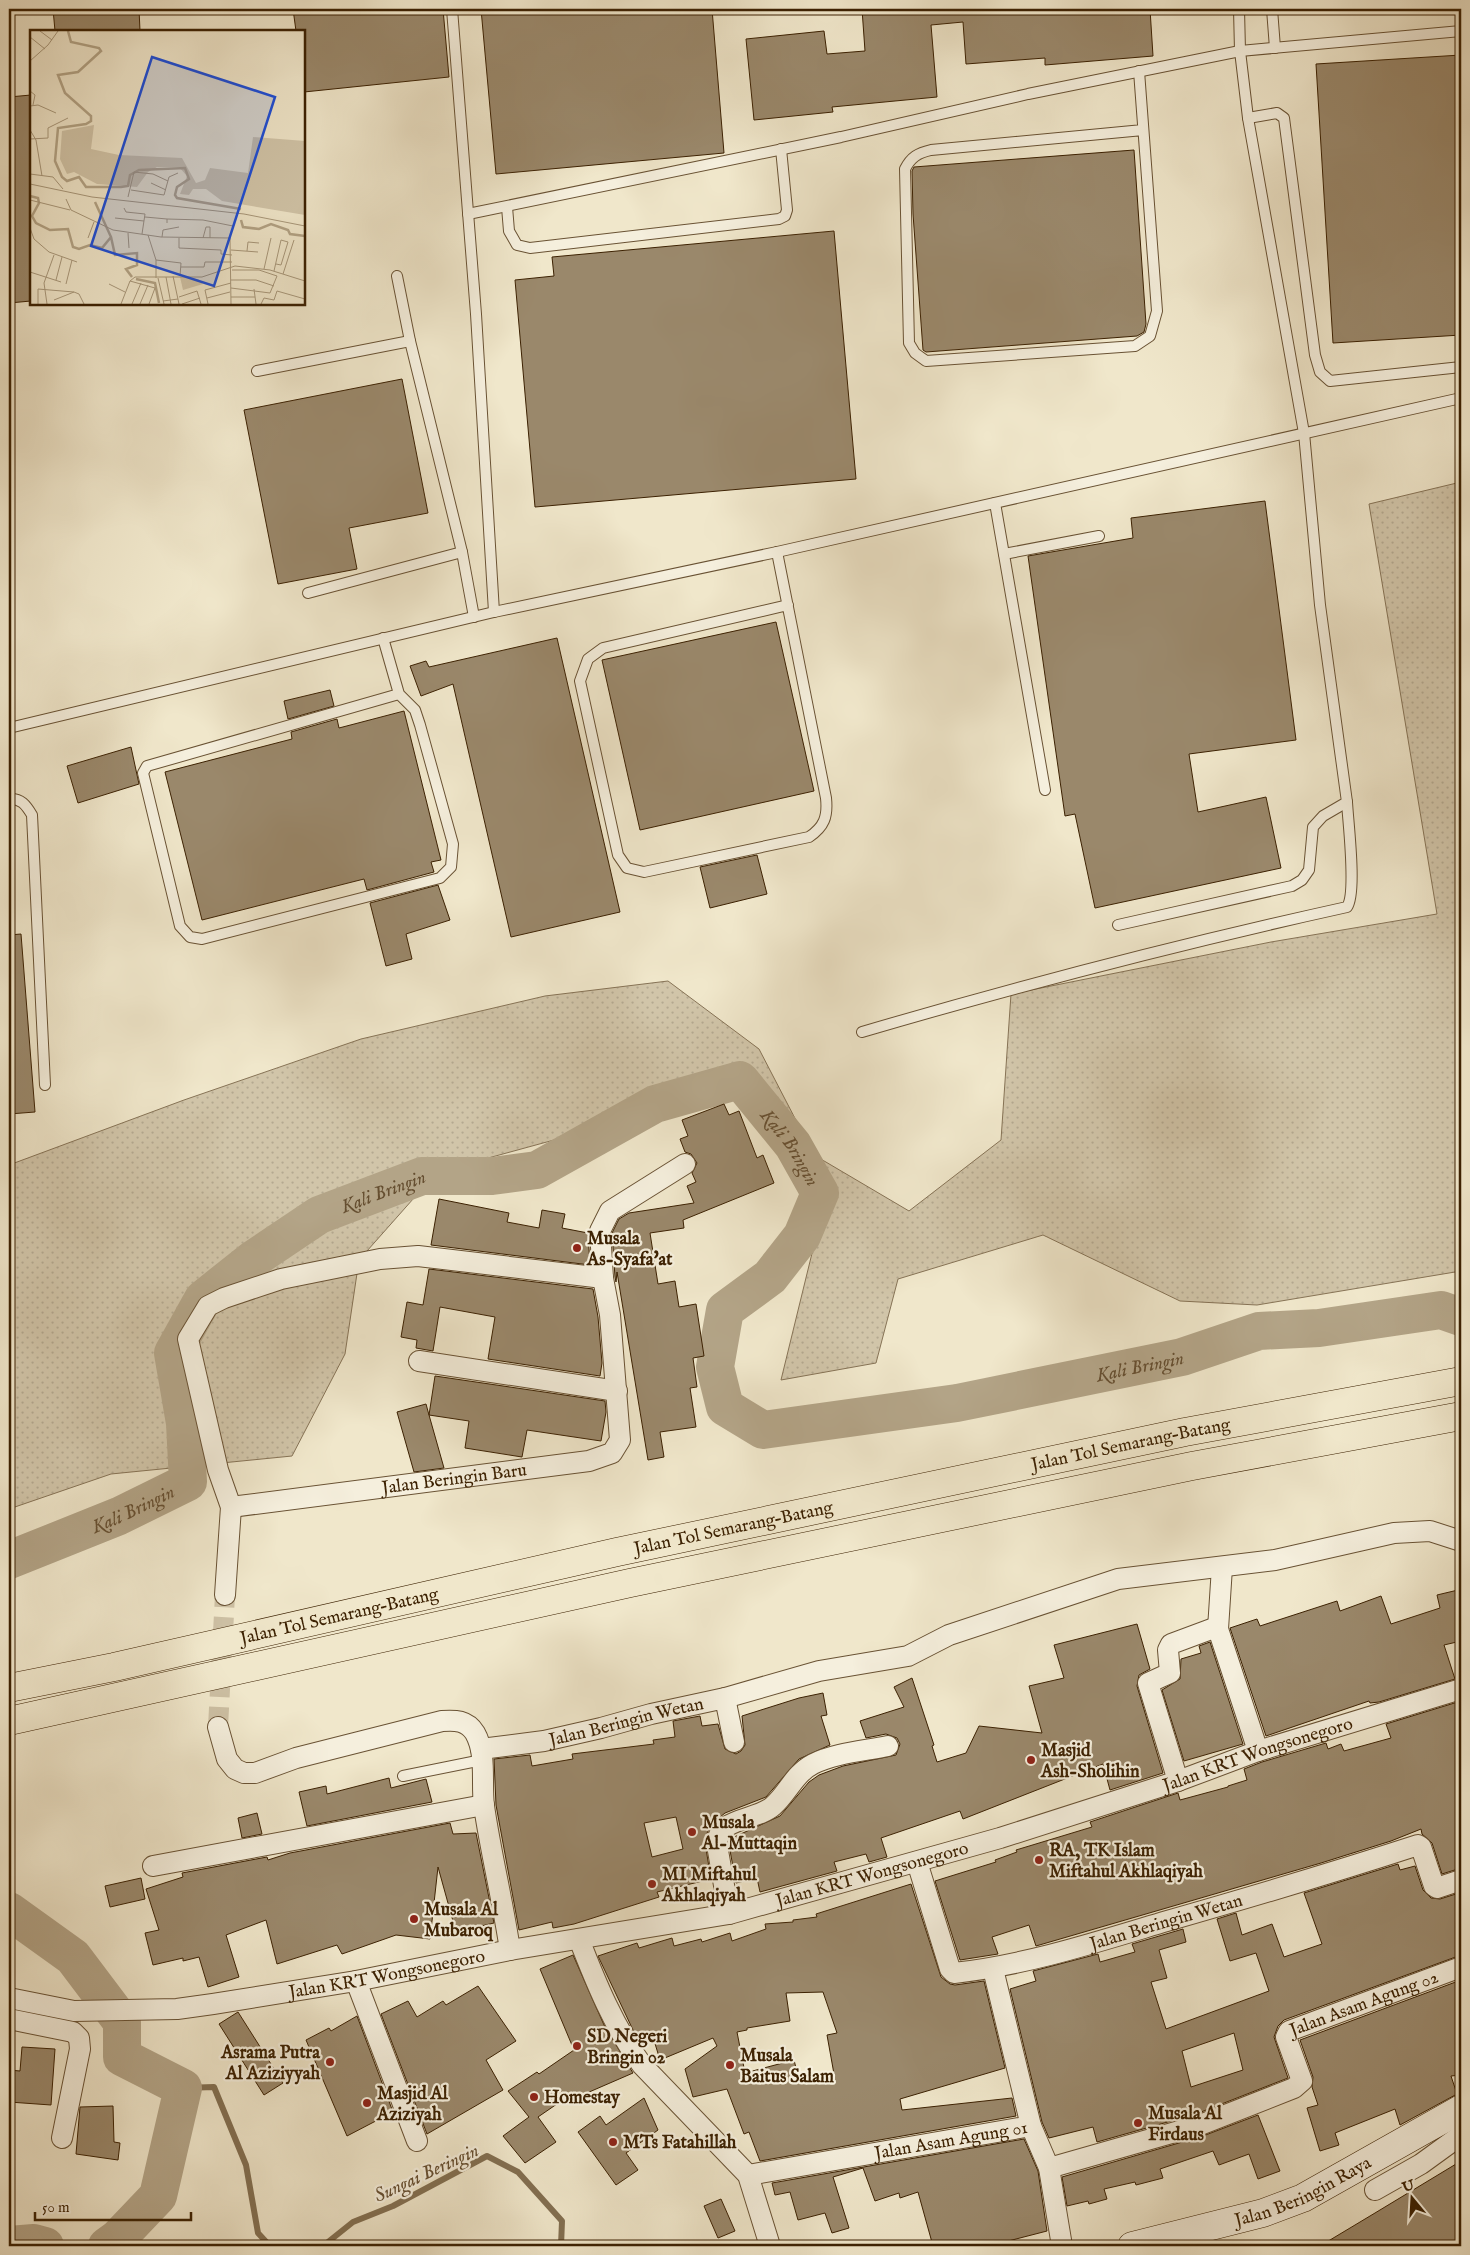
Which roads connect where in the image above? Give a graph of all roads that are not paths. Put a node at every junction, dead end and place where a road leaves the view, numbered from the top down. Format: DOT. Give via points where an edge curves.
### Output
graph roads {
  1 [pos="452,9"];
  2 [pos="1239,9"];
  3 [pos="1272,9"];
  4 [pos="1461,31"];
  5 [pos="1275,48"];
  6 [pos="1240,51"];
  7 [pos="1139,71"];
  8 [pos="1248,118"];
  9 [pos="1143,130"];
  10 [pos="781,149"];
  11 [pos="507,207"];
  12 [pos="468,214"];
  13 [pos="397,276"];
  14 [pos="410,341"];
  15 [pos="1461,367"];
  16 [pos="257,371"];
  17 [pos="1461,398"];
  18 [pos="1304,433"];
  19 [pos="995,503"];
  20 [pos="1099,536"];
  21 [pos="462,552"];
  22 [pos="777,552"];
  23 [pos="1004,554"];
  24 [pos="308,593"];
  25 [pos="788,606"];
  26 [pos="494,612"];
  27 [pos="474,617"];
  28 [pos="383,638"];
  29 [pos="399,694"];
  30 [pos="9,728"];
  31 [pos="1045,790"];
  32 [pos="9,799"];
  33 [pos="1347,802"];
  34 [pos="1118,925"];
  35 [pos="862,1032"];
  36 [pos="45,1085"];
  37 [pos="685,1164"];
  38 [pos="603,1278"];
  39 [pos="419,1361"];
  40 [pos="1453,1383"];
  41 [pos="617,1391"];
  42 [pos="1452,1417"];
  43 [pos="231,1507"];
  44 [pos="1461,1541"];
  45 [pos="1222,1567"];
  46 [pos="225,1595"];
  47 [pos="1218,1630"];
  48 [pos="9,1688"];
  49 [pos="1461,1689"];
  50 [pos="725,1698"];
  51 [pos="9,1721"];
  52 [pos="218,1727"];
  53 [pos="734,1742"];
  54 [pos="888,1746"];
  55 [pos="1258,1751"];
  56 [pos="481,1755"];
  57 [pos="403,1776"];
  58 [pos="1178,1781"];
  59 [pos="484,1805"];
  60 [pos="917,1862"];
  61 [pos="153,1866"];
  62 [pos="1461,1880"];
  63 [pos="730,1914"];
  64 [pos="579,1939"];
  65 [pos="510,1950"];
  66 [pos="1461,1967"];
  67 [pos="993,1969"];
  68 [pos="356,1981"];
  69 [pos="9,1998"];
  70 [pos="9,2019"];
  71 [pos="1461,2109"];
  72 [pos="1032,2126"];
  73 [pos="1461,2135"];
  74 [pos="62,2138"];
  75 [pos="418,2141"];
  76 [pos="1048,2168"];
  77 [pos="748,2175"];
  78 [pos="1375,2190"];
  79 [pos="770,2246"];
  80 [pos="1062,2246"];
  81 [pos="1132,2246"];
  1 -- 12 [label="lane"];
  2 -- 6 [label="lane"];
  3 -- 5 [label="lane"];
  4 -- 5 [label="lane"];
  5 -- 6 [label="lane"];
  6 -- 7 [label="lane"];
  6 -- 8 [label="lane"];
  7 -- 9 [label="lane"];
  7 -- 10 [label="lane"];
  8 -- 15 [label="lane" via="1277,113 1284,118 1315,355 1320,372 1330,381"];
  8 -- 18 [label="lane"];
  9 -- 9 [label="lane" via="931,150 910,160 904,169 909,343 915,353 926,361 1135,346 1150,336 1157,311"];
  10 -- 11 [label="lane"];
  10 -- 11 [label="lane" via="787,210 785,216 779,218 530,248 517,245 509,232"];
  11 -- 12 [label="lane"];
  12 -- 26 [label="lane"];
  13 -- 14 [label="lane"];
  14 -- 16 [label="lane"];
  14 -- 21 [label="lane"];
  17 -- 18 [label="lane"];
  18 -- 19 [label="lane"];
  18 -- 33 [label="lane" via="1320,606"];
  19 -- 22 [label="lane"];
  19 -- 23 [label="lane"];
  20 -- 23 [label="lane"];
  21 -- 24 [label="lane"];
  21 -- 27 [label="lane"];
  22 -- 25 [label="lane"];
  22 -- 26 [label="lane"];
  23 -- 31 [label="lane"];
  25 -- 25 [label="lane" via="826,798 828,812 822,829 809,837 644,872 626,868 618,855 580,681 588,659 603,648"];
  26 -- 27 [label="lane"];
  27 -- 28 [label="lane"];
  28 -- 29 [label="lane"];
  28 -- 30 [label="lane"];
  29 -- 29 [label="lane" via="414,710 420,725 453,844 450,867 440,878 202,940 190,937 180,926 143,773 146,766"];
  32 -- 36 [label="lane" via="25,803 32,815"];
  33 -- 34 [label="lane" via="1323,816 1313,827 1309,870 1292,886"];
  33 -- 35 [label="lane" via="1352,878 1351,899 1347,907 1056,978"];
  37 -- 38 [label="street, Jalan Beringin Baru" via="610,1211 600,1231"];
  38 -- 41 [label="street, Jalan Beringin Baru"];
  38 -- 43 [label="street" via="418,1256 380,1259 280,1279 208,1306 188,1339 218,1470"];
  39 -- 41 [label="street"];
  40 -- 48 [label="highway, Jalan Tol Semarang–Batang" via="1185,1432 617,1552"];
  41 -- 43 [label="street, Jalan Beringin Baru" via="620,1440 612,1453 588,1461"];
  42 -- 51 [label="highway, Jalan Tol Semarang–Batang" via="1192,1466 630,1582"];
  43 -- 46 [label="street"];
  44 -- 45 [label="street" via="1430,1531 1394,1533 1275,1560"];
  45 -- 47 [label="street"];
  45 -- 50 [label="street" via="1118,1580 949,1636 908,1656 819,1671"];
  47 -- 55 [label="street"];
  47 -- 58 [label="street" via="1214,1628 1171,1644 1168,1650 1170,1673 1148,1683"];
  49 -- 55 [label="street, Jalan KRT Wongsonegoro"];
  50 -- 53 [label="street, Jalan Beringin Wetan"];
  50 -- 56 [label="street, Jalan Beringin Wetan"];
  52 -- 56 [label="street" via="227,1759 235,1769 244,1773 254,1773 296,1758 442,1721 466,1723 475,1733"];
  54 -- 63 [label="street" via="811,1765 798,1774 773,1806 723,1827 717,1837 717,1845"];
  55 -- 58 [label="street, Jalan KRT Wongsonegoro"];
  56 -- 57 [label="lane"];
  56 -- 59 [label="street"];
  58 -- 60 [label="street, Jalan KRT Wongsonegoro"];
  59 -- 61 [label="street"];
  59 -- 65 [label="street"];
  60 -- 63 [label="street, Jalan KRT Wongsonegoro"];
  60 -- 67 [label="street, Jalan Beringin Wetan" via="952,1972"];
  62 -- 67 [label="street, Jalan Beringin Wetan" via="1437,1888 1434,1886 1418,1845 1116,1937"];
  63 -- 64 [label="street, Jalan KRT Wongsonegoro"];
  64 -- 65 [label="street, Jalan KRT Wongsonegoro"];
  64 -- 77 [label="street" via="628,2046 642,2065"];
  65 -- 68 [label="street, Jalan KRT Wongsonegoro"];
  66 -- 76 [label="street, Jalan Asam Agung 02" via="1289,2031 1286,2037 1302,2081 1294,2088 1200,2125"];
  67 -- 72 [label="street"];
  68 -- 69 [label="street, Jalan KRT Wongsonegoro" via="177,2009 74,2011"];
  68 -- 75 [label="street"];
  70 -- 74 [label="street" via="73,2032 79,2038 80,2049"];
  71 -- 81 [label="street, Jalan Beringin Raya" via="1303,2198 1263,2213"];
  72 -- 76 [label="street, Jalan Asam Agung 01"];
  72 -- 77 [label="street, Jalan Asam Agung 01"];
  73 -- 78 [label="street" via="1421,2164"];
  76 -- 80 [label="street, Jalan Asam Agung 01"];
  77 -- 79 [label="street"];
}
